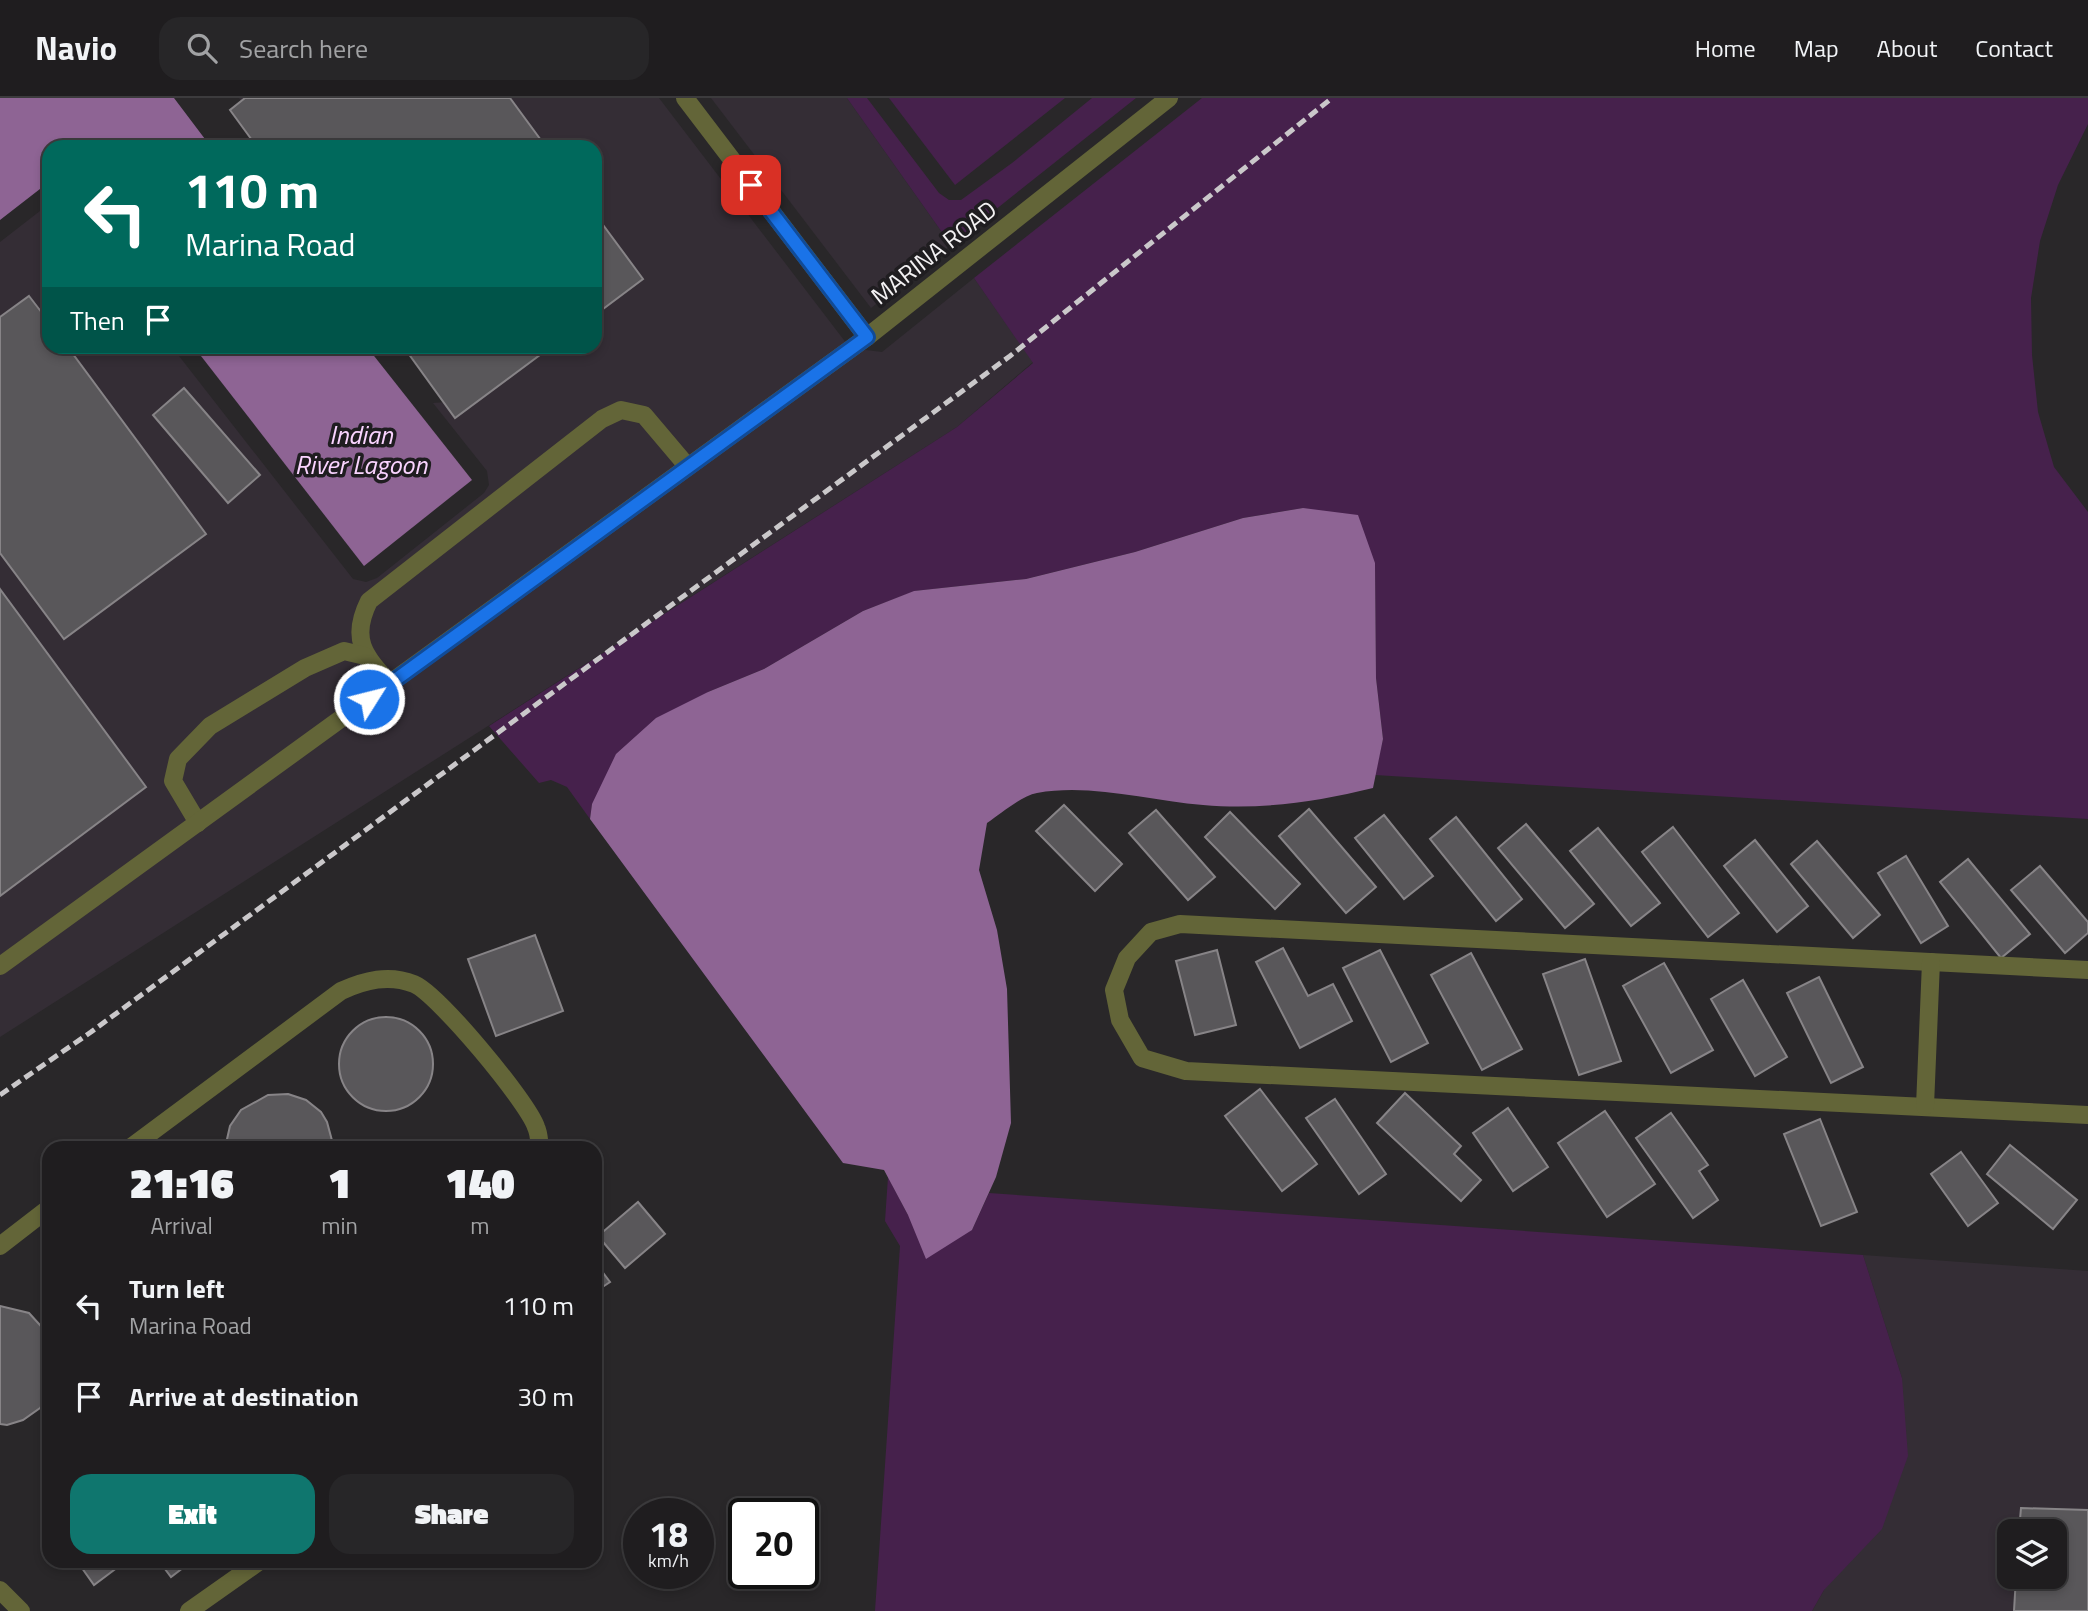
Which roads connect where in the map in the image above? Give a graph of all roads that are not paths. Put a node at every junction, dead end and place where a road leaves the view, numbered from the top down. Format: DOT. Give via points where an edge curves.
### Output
graph roads {
  1 [pos="685,98"];
  2 [pos="1169,98"];
  3 [pos="867,337"];
  4 [pos="688,467"];
  5 [pos="365,656"];
  6 [pos="390,684"];
  7 [pos="198,823"];
  8 [pos="1931,962"];
  9 [pos="0,966"];
  10 [pos="2088,970"];
  11 [pos="1925,1105"];
  12 [pos="2088,1115"];
  13 [pos="139,1141"];
  14 [pos="539,1141"];
  15 [pos="42,1213"];
  16 [pos="0,1245"];
  17 [pos="250,1568"];
  18 [pos="0,1590"];
  19 [pos="21,1611"];
  20 [pos="188,1611"];
  1 -- 3 [label="street, MARINA ROAD"];
  2 -- 3 [label="street, MARINA ROAD"];
  3 -- 4 [label="street"];
  4 -- 5 [label="street" via="644,415 621,410 602,419 369,601 360,640"];
  4 -- 6 [label="street"];
  5 -- 6 [label="street"];
  5 -- 7 [label="street" via="344,651 305,668 202,734 178,759 173,781"];
  6 -- 7 [label="street"];
  7 -- 9 [label="street"];
  8 -- 10 [label="street"];
  8 -- 11 [label="street"];
  8 -- 11 [label="street" via="1180,924 1151,932 1127,958 1114,990 1120,1020 1142,1058 1186,1071"];
  11 -- 12 [label="street"];
  13 -- 14 [label="street" via="341,991 374,979 396,979 416,985 445,1009 517,1095 536,1126"];
  15 -- 16 [label="street"];
  17 -- 20 [label="street"];
  18 -- 19 [label="street"];
}
